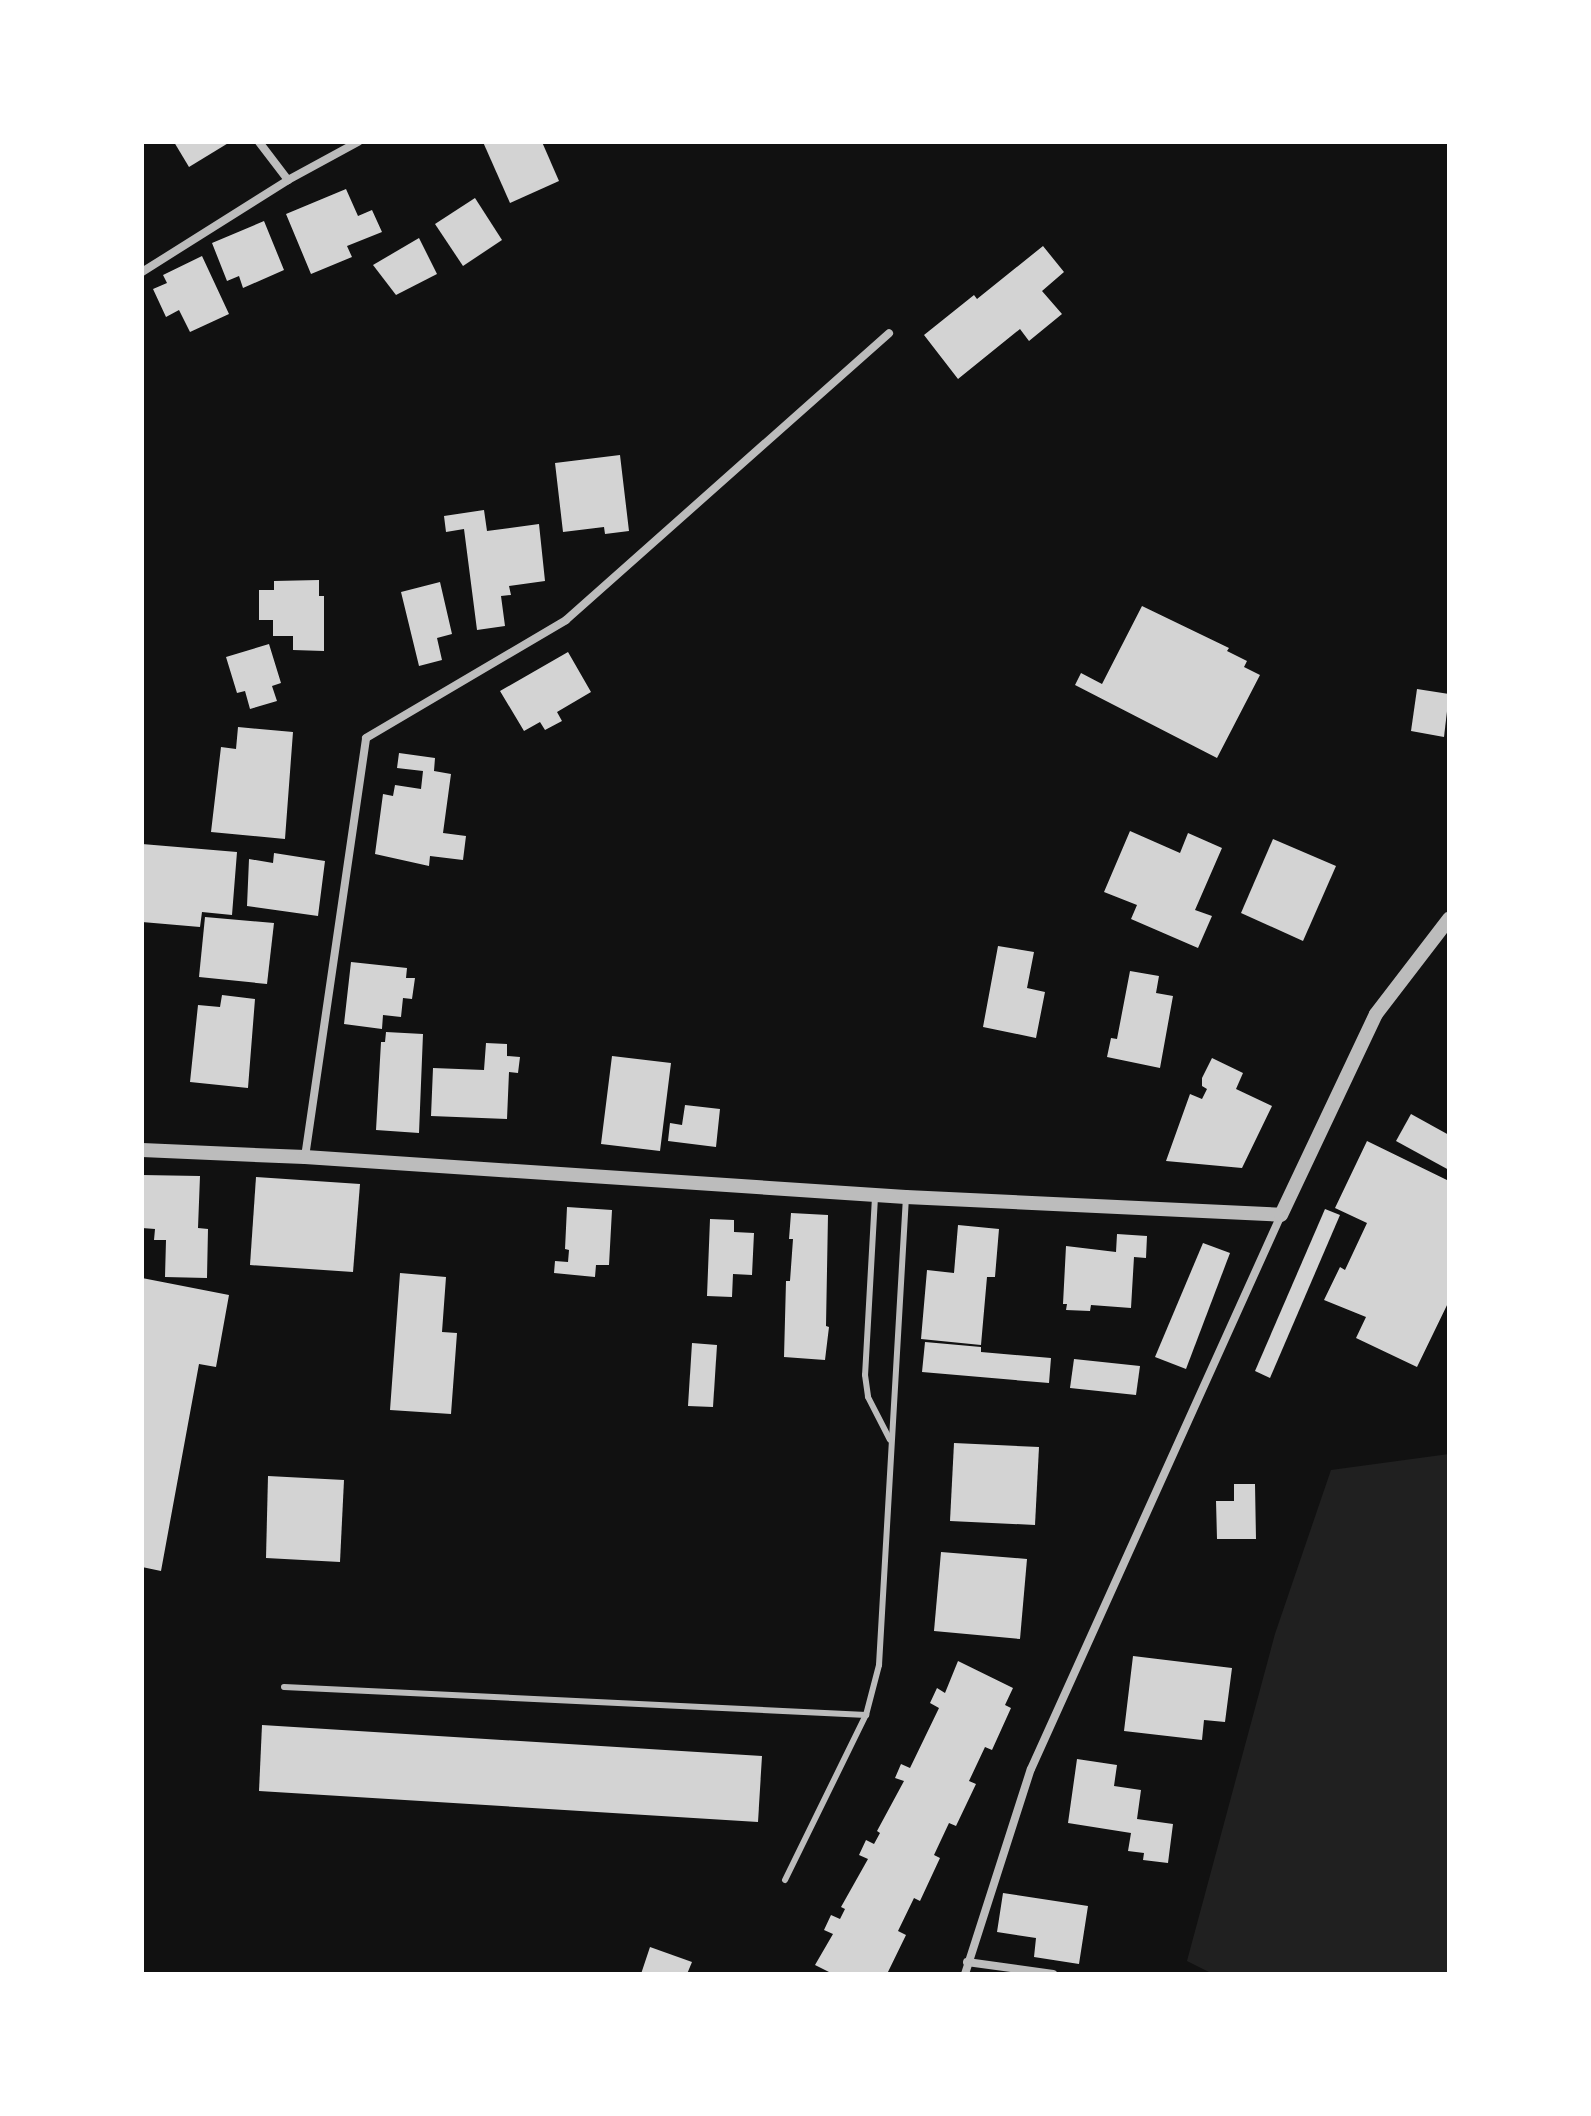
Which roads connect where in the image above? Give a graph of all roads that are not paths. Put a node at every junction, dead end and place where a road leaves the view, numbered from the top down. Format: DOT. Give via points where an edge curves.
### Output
graph roads {
  1 [pos="259,142"];
  2 [pos="358,142"];
  3 [pos="288,180"];
  4 [pos="142,272"];
  5 [pos="889,333"];
  6 [pos="1449,919"];
  7 [pos="142,1150"];
  8 [pos="305,1157"];
  9 [pos="876,1194"];
  10 [pos="906,1197"];
  11 [pos="1281,1215"];
  12 [pos="890,1440"];
  13 [pos="284,1687"];
  14 [pos="866,1715"];
  15 [pos="785,1880"];
  16 [pos="967,1962"];
  17 [pos="965,1974"];
  18 [pos="1053,1974"];
  1 -- 3 [label="street"];
  2 -- 3 [label="street"];
  3 -- 4 [label="street"];
  5 -- 8 [label="street" via="566,620 366,738"];
  6 -- 11 [label="street" via="1376,1014"];
  7 -- 8 [label="street"];
  8 -- 9 [label="street"];
  9 -- 10 [label="street"];
  9 -- 12 [label="lane" via="865,1375 868,1397"];
  10 -- 11 [label="street"];
  10 -- 12 [label="lane"];
  11 -- 16 [label="street" via="1031,1769"];
  12 -- 14 [label="lane" via="879,1665"];
  13 -- 14 [label="lane"];
  14 -- 15 [label="lane"];
  16 -- 17 [label="street"];
  16 -- 18 [label="street"];
}
